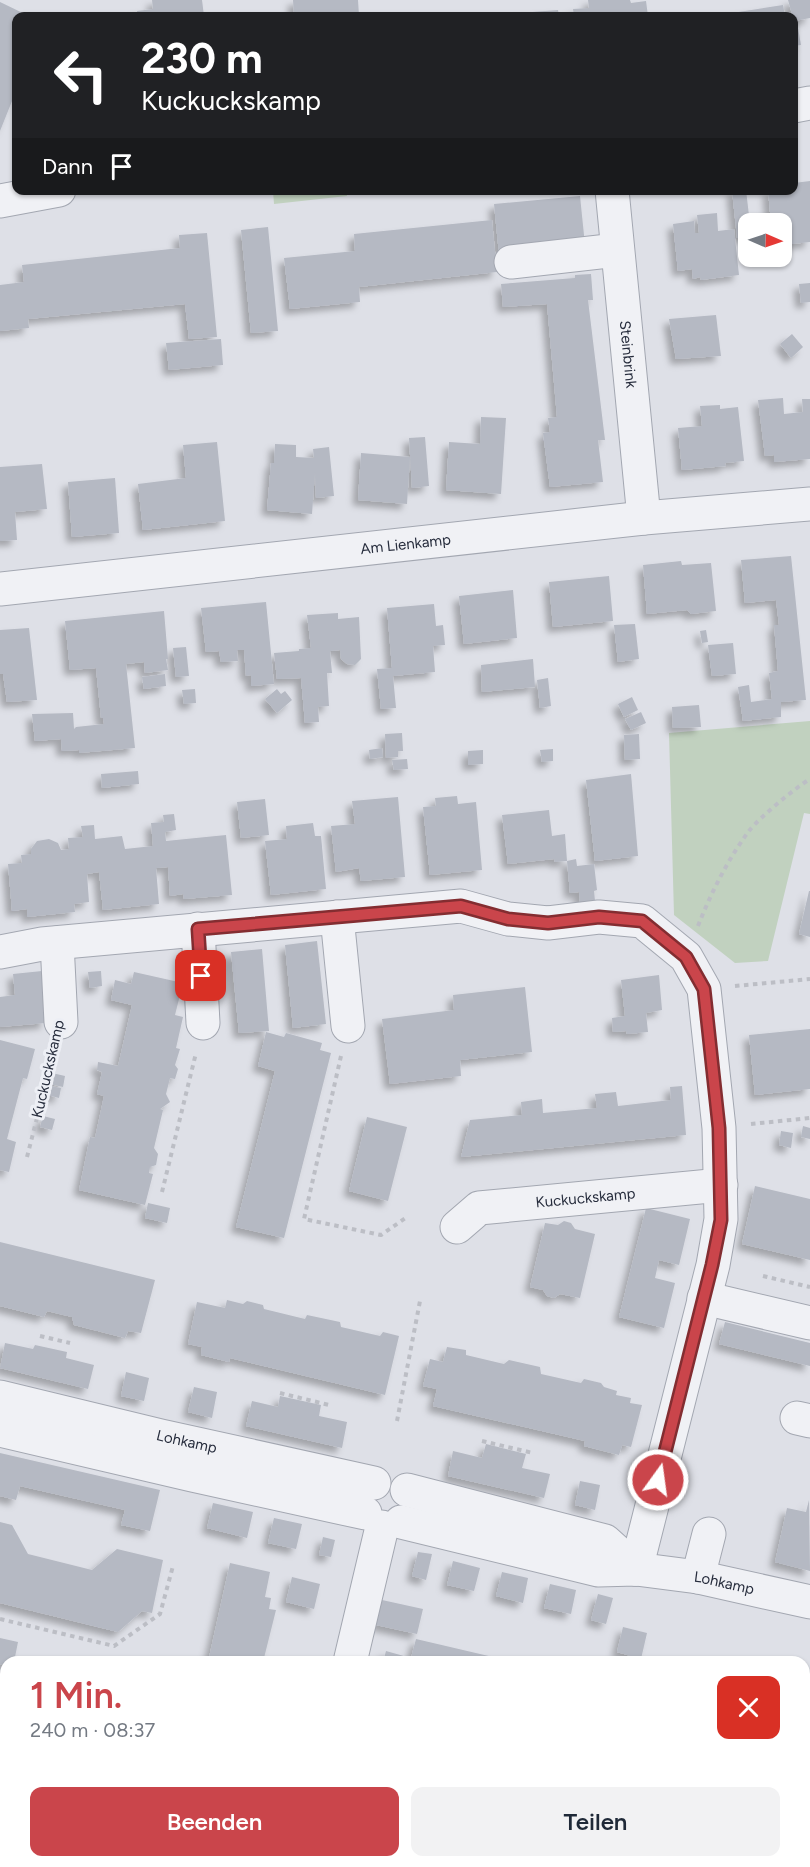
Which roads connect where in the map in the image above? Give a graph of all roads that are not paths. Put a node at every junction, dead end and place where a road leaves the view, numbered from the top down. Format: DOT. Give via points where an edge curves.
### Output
graph roads {
  1 [pos="32,195"];
  2 [pos="612,195"];
  3 [pos="0,201"];
  4 [pos="617,250"];
  5 [pos="511,262"];
  6 [pos="810,504"];
  7 [pos="644,518"];
  8 [pos="0,589"];
  9 [pos="338,917"];
  10 [pos="198,929"];
  11 [pos="57,943"];
  12 [pos="0,952"];
  13 [pos="61,1022"];
  14 [pos="203,1023"];
  15 [pos="348,1026"];
  16 [pos="721,1185"];
  17 [pos="457,1227"];
  18 [pos="704,1298"];
  19 [pos="810,1323"];
  20 [pos="0,1397"];
  21 [pos="0,1430"];
  22 [pos="380,1511"];
  23 [pos="709,1534"];
  24 [pos="636,1569"];
  25 [pos="698,1577"];
  26 [pos="810,1602"];
  27 [pos="351,1656"];
  1 -- 3 [label="street"];
  2 -- 4 [label="street, Steinbrink"];
  4 -- 5 [label="street"];
  4 -- 7 [label="street, Steinbrink"];
  6 -- 7 [label="street, Am Lienkamp"];
  7 -- 8 [label="street, Am Lienkamp"];
  9 -- 10 [label="street"];
  9 -- 15 [label="street"];
  9 -- 16 [label="street" via="461,906 508,919 548,923 599,917 642,921 686,957 704,989"];
  10 -- 11 [label="street"];
  10 -- 14 [label="street"];
  11 -- 12 [label="street"];
  11 -- 13 [label="street, Kuckuckskamp"];
  16 -- 17 [label="street, Kuckuckskamp" via="479,1208"];
  16 -- 18 [label="street" via="721,1220"];
  18 -- 19 [label="street"];
  18 -- 24 [label="street"];
  20 -- 22 [label="street, Lohkamp" via="160,1436"];
  21 -- 22 [label="street, Lohkamp" via="192,1475"];
  22 -- 24 [label="street, Lohkamp" via="597,1570"];
  22 -- 24 [label="street" via="409,1511 407,1490 605,1541"];
  22 -- 27 [label="street"];
  23 -- 25 [label="street"];
  24 -- 25 [label="street, Lohkamp"];
  25 -- 26 [label="street, Lohkamp"];
}
